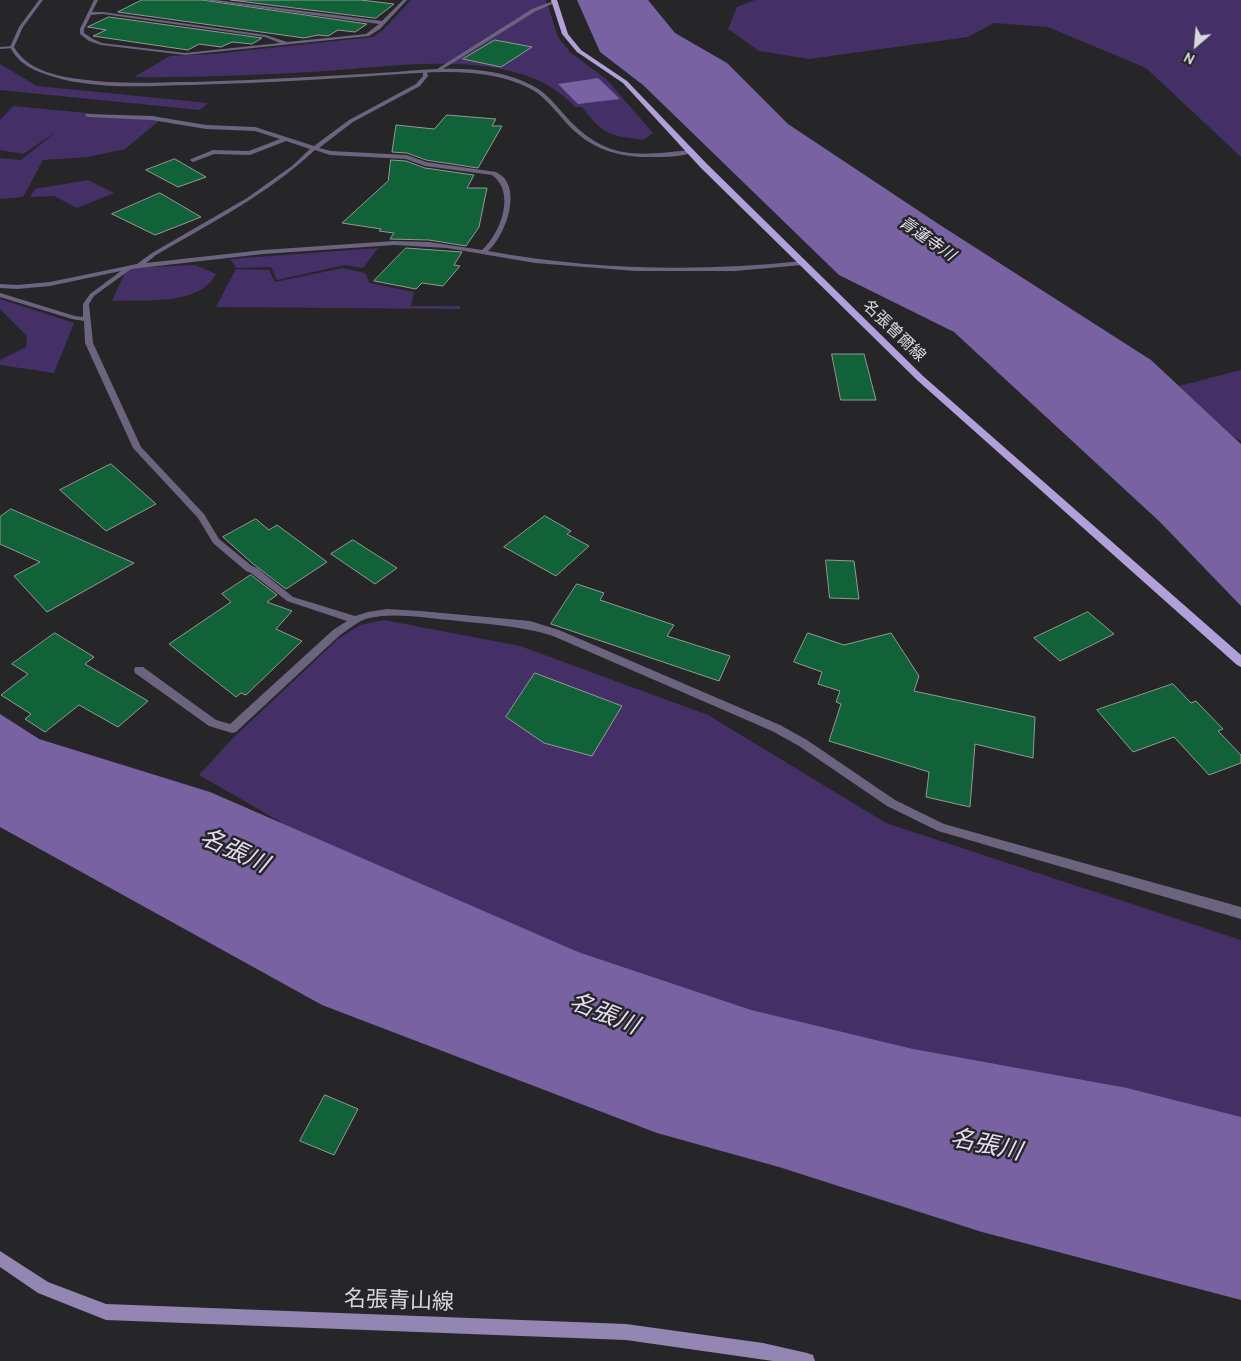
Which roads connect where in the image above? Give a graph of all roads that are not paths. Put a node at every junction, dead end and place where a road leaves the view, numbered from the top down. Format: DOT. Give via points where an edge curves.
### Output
graph roads {
  1 [pos="41,0"];
  2 [pos="96,0"];
  3 [pos="206,0"];
  4 [pos="405,0"];
  5 [pos="555,1"];
  6 [pos="88,14"];
  7 [pos="383,23"];
  8 [pos="288,44"];
  9 [pos="12,47"];
  10 [pos="0,48"];
  11 [pos="436,71"];
  12 [pos="425,72"];
  13 [pos="88,115"];
  14 [pos="285,138"];
  15 [pos="313,149"];
  16 [pos="690,152"];
  17 [pos="193,160"];
  18 [pos="483,253"];
  19 [pos="802,263"];
  20 [pos="135,267"];
  21 [pos="0,286"];
  22 [pos="0,295"];
  23 [pos="88,319"];
  24 [pos="356,620"];
  25 [pos="1241,662"];
  26 [pos="139,670"];
  27 [pos="1241,914"];
  28 [pos="0,1258"];
  29 [pos="807,1361"];
  1 -- 9 [label="street" via="20,27"];
  2 -- 6 [label="street"];
  3 -- 7 [label="street"];
  4 -- 7 [label="street"];
  5 -- 11 [label="street" via="534,10"];
  5 -- 16 [label="main road, 名張曽爾線" via="564,34 571,44 589,60 625,82"];
  6 -- 8 [label="street" via="266,36"];
  6 -- 8 [label="street" via="82,33 91,40 109,45 185,54"];
  7 -- 8 [label="street" via="368,35"];
  9 -- 10 [label="street"];
  9 -- 12 [label="street" via="26,64 42,72 105,84 285,81"];
  11 -- 12 [label="street"];
  11 -- 16 [label="street" via="479,72 530,86 550,101 588,141 608,152 641,158"];
  12 -- 15 [label="street" via="426,76 418,85 359,116"];
  13 -- 14 [label="street" via="152,118 206,128 255,129"];
  14 -- 15 [label="street"];
  14 -- 17 [label="street" via="250,153 213,152"];
  15 -- 18 [label="street" via="330,153 407,157 425,164 501,176 507,192 504,221 489,249"];
  15 -- 20 [label="street" via="249,199"];
  16 -- 19 [label="main road, 名張曽爾線"];
  18 -- 19 [label="street" via="630,270 721,270"];
  18 -- 20 [label="street" via="397,243 281,251"];
  19 -- 25 [label="main road, 名張曽爾線" via="920,378"];
  20 -- 21 [label="street" via="30,288"];
  20 -- 23 [label="street" via="92,295 86,304"];
  22 -- 23 [label="street" via="74,318"];
  23 -- 24 [label="street" via="89,343 136,448 201,516 216,540 249,570 254,570 290,599"];
  24 -- 26 [label="street" via="336,633 232,729 213,723"];
  24 -- 27 [label="street" via="387,612 420,614 530,625 556,633 776,728 892,803 942,828"];
  28 -- 29 [label="main road, 名張青山線" via="43,1288 106,1312 626,1332"];
}
